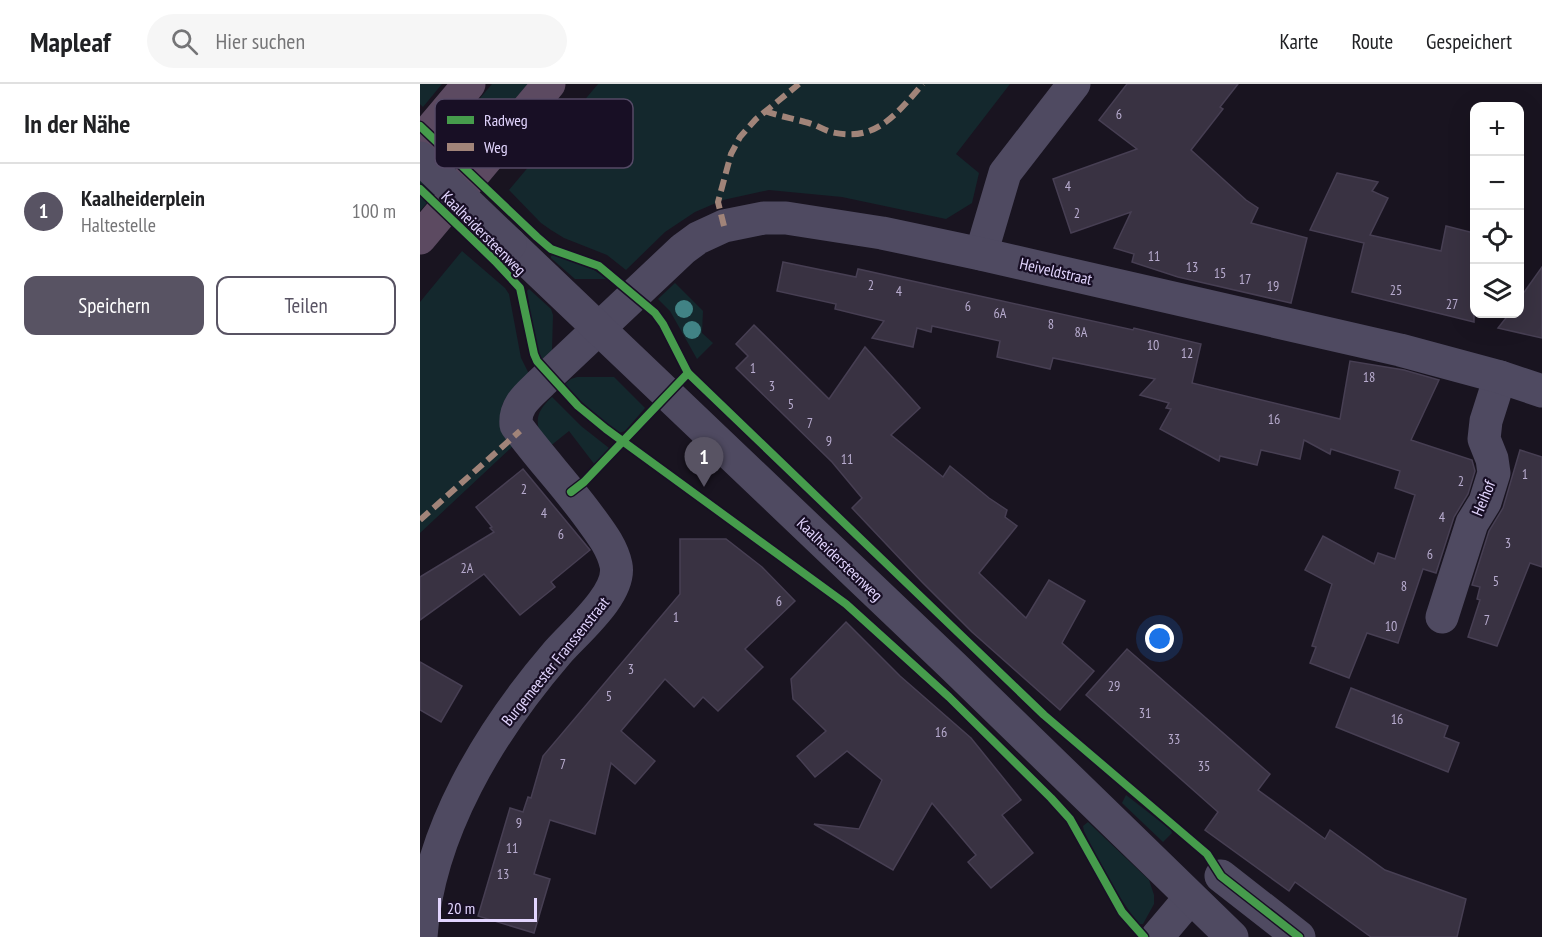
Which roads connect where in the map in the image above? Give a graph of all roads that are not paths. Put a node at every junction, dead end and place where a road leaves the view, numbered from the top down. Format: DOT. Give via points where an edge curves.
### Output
graph roads {
  1 [pos="469,84"];
  2 [pos="549,84"];
  3 [pos="1074,84"];
  4 [pos="456,99"];
  5 [pos="536,99"];
  6 [pos="435,124"];
  7 [pos="420,142"];
  8 [pos="420,158"];
  9 [pos="479,168"];
  10 [pos="420,238"];
  11 [pos="981,254"];
  12 [pos="599,329"];
  13 [pos="1500,377"];
  14 [pos="1542,391"];
  15 [pos="1442,617"];
  16 [pos="1221,876"];
  17 [pos="1190,898"];
  18 [pos="422,937"];
  19 [pos="1157,937"];
  20 [pos="1232,937"];
  21 [pos="1299,937"];
  1 -- 4 [label="highway"];
  2 -- 5 [label="highway"];
  3 -- 11 [label="street" via="1005,173"];
  6 -- 7 [label="highway"];
  8 -- 12 [label="street, Kaalheidersteenweg, bridge"];
  9 -- 10 [label="highway"];
  11 -- 12 [label="street, Heiveldstraat" via="882,232 786,218 738,223 713,230 683,249"];
  11 -- 13 [label="street, Heiveldstraat" via="1400,350"];
  12 -- 17 [label="street, Kaalheidersteenweg"];
  12 -- 18 [label="street, Burgemeester Franssenstraat" via="520,405 515,417 520,431 609,546 616,577 606,599 518,702 471,773 435,865"];
  13 -- 14 [label="street, Heiveldstraat"];
  13 -- 15 [label="street, Heihof" via="1484,439 1494,473 1485,502 1472,523"];
  16 -- 21 [label="street"];
  17 -- 19 [label="street"];
  17 -- 20 [label="street, Kaalheidersteenweg"];
}
